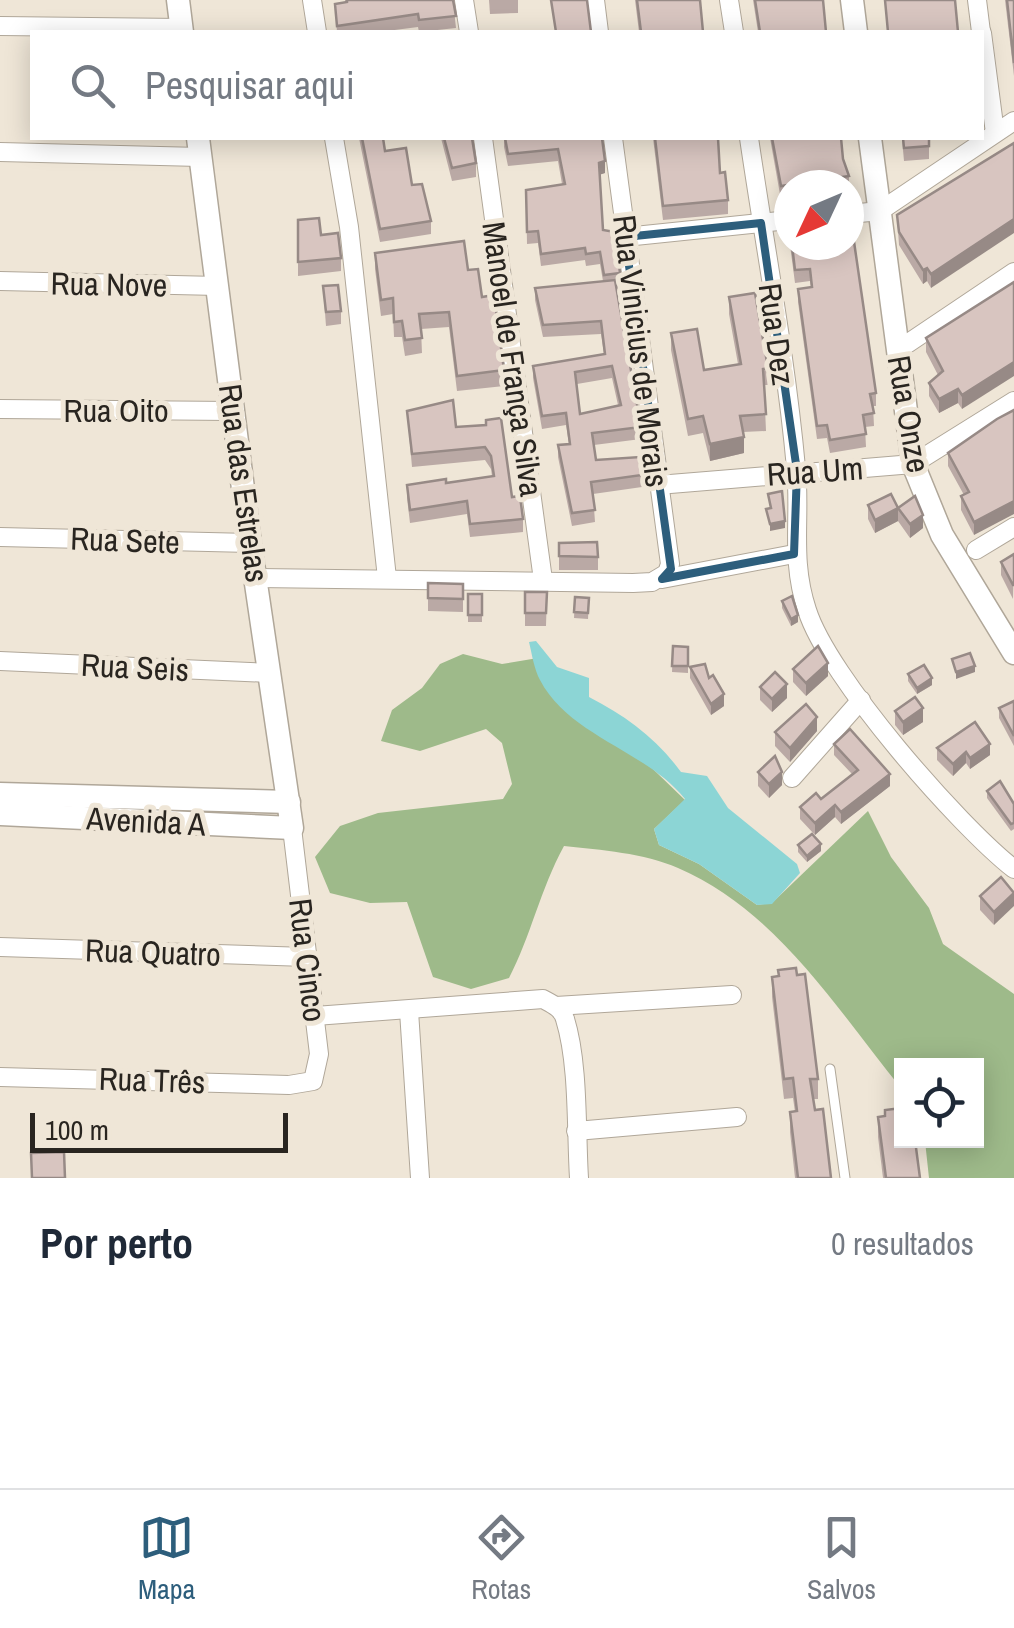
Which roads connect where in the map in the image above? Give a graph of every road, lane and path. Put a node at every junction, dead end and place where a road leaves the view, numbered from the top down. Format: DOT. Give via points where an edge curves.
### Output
graph roads {
  1 [pos="178,0"];
  2 [pos="312,0"];
  3 [pos="464,0"];
  4 [pos="595,0"];
  5 [pos="729,0"];
  6 [pos="852,0"];
  7 [pos="977,0"];
  8 [pos="0,26"];
  9 [pos="181,30"];
  10 [pos="317,30"];
  11 [pos="468,30"];
  12 [pos="599,30"];
  13 [pos="734,30"];
  14 [pos="856,30"];
  15 [pos="982,30"];
  16 [pos="984,48"];
  17 [pos="1014,121"];
  18 [pos="995,133"];
  19 [pos="334,140"];
  20 [pos="483,140"];
  21 [pos="613,140"];
  22 [pos="749,140"];
  23 [pos="870,140"];
  24 [pos="199,147"];
  25 [pos="0,152"];
  26 [pos="880,211"];
  27 [pos="864,213"];
  28 [pos="774,222"];
  29 [pos="761,223"];
  30 [pos="626,236"];
  31 [pos="1014,272"];
  32 [pos="0,281"];
  33 [pos="218,286"];
  34 [pos="898,350"];
  35 [pos="1014,402"];
  36 [pos="0,409"];
  37 [pos="232,411"];
  38 [pos="913,464"];
  39 [pos="797,471"];
  40 [pos="658,485"];
  41 [pos="1014,526"];
  42 [pos="0,537"];
  43 [pos="250,544"];
  44 [pos="976,550"];
  45 [pos="794,554"];
  46 [pos="666,571"];
  47 [pos="258,578"];
  48 [pos="387,578"];
  49 [pos="544,580"];
  50 [pos="1014,653"];
  51 [pos="0,661"];
  52 [pos="270,673"];
  53 [pos="861,700"];
  54 [pos="792,778"];
  55 [pos="0,794"];
  56 [pos="289,802"];
  57 [pos="0,814"];
  58 [pos="292,828"];
  59 [pos="1014,869"];
  60 [pos="0,948"];
  61 [pos="306,957"];
  62 [pos="732,994"];
  63 [pos="556,1006"];
  64 [pos="409,1010"];
  65 [pos="315,1016"];
  66 [pos="830,1069"];
  67 [pos="0,1076"];
  68 [pos="304,1084"];
  69 [pos="737,1117"];
  70 [pos="576,1131"];
  71 [pos="420,1178"];
  72 [pos="579,1178"];
  73 [pos="845,1178"];
  1 -- 9 [label="street"];
  2 -- 10 [label="street"];
  3 -- 11 [label="street"];
  4 -- 12 [label="street"];
  5 -- 13 [label="street"];
  6 -- 14 [label="street"];
  7 -- 15 [label="street"];
  8 -- 9 [label="street"];
  16 -- 18 [label="street"];
  17 -- 18 [label="street"];
  18 -- 26 [label="street"];
  19 -- 48 [label="street"];
  20 -- 49 [label="street, Manoel de França Silva"];
  21 -- 30 [label="street, Rua Vinicius de Morais"];
  22 -- 29 [label="street, Rua Dez"];
  23 -- 26 [label="street, Rua Onze"];
  24 -- 25 [label="street"];
  24 -- 33 [label="street, Rua das Estrelas"];
  26 -- 27 [label="street"];
  26 -- 34 [label="street, Rua Onze"];
  28 -- 29 [label="street"];
  29 -- 30 [label="street"];
  29 -- 39 [label="street, Rua Dez"];
  30 -- 40 [label="street, Rua Vinicius de Morais"];
  31 -- 34 [label="street"];
  32 -- 33 [label="street, Rua Nove"];
  33 -- 37 [label="street, Rua das Estrelas"];
  34 -- 38 [label="street, Rua Onze"];
  35 -- 38 [label="street, Rua Um"];
  36 -- 37 [label="street, Rua Oito"];
  37 -- 43 [label="street, Rua das Estrelas"];
  38 -- 39 [label="street, Rua Um"];
  38 -- 50 [label="street, Rua Onze" via="942,535"];
  39 -- 40 [label="street, Rua Um"];
  39 -- 45 [label="street, Rua Dez"];
  40 -- 46 [label="street, Rua Vinicius de Morais"];
  41 -- 44 [label="street"];
  42 -- 43 [label="street, Rua Sete"];
  43 -- 47 [label="street, Rua das Estrelas"];
  45 -- 46 [label="street"];
  45 -- 53 [label="street, Rua Dez" via="818,640"];
  46 -- 49 [label="street" via="633,583"];
  47 -- 48 [label="street"];
  47 -- 52 [label="street, Rua das Estrelas"];
  48 -- 49 [label="street"];
  51 -- 52 [label="street, Rua Seis"];
  52 -- 56 [label="street, Rua das Estrelas"];
  53 -- 54 [label="street"];
  53 -- 59 [label="street, Rua Dez"];
  55 -- 56 [label="street, Avenida A"];
  56 -- 58 [label="street, Rua das Estrelas"];
  57 -- 58 [label="street, Avenida A"];
  58 -- 61 [label="street, Rua Cinco"];
  60 -- 61 [label="street, Rua Quatro"];
  61 -- 65 [label="street, Rua Cinco"];
  62 -- 63 [label="street"];
  63 -- 64 [label="street" via="542,999"];
  63 -- 70 [label="street" via="565,1016"];
  64 -- 65 [label="street"];
  64 -- 71 [label="street"];
  65 -- 68 [label="street, Rua Cinco" via="319,1066 317,1077"];
  66 -- 73 [label="lane"];
  67 -- 68 [label="street, Rua Três"];
  69 -- 70 [label="street"];
  70 -- 72 [label="street"];
}
